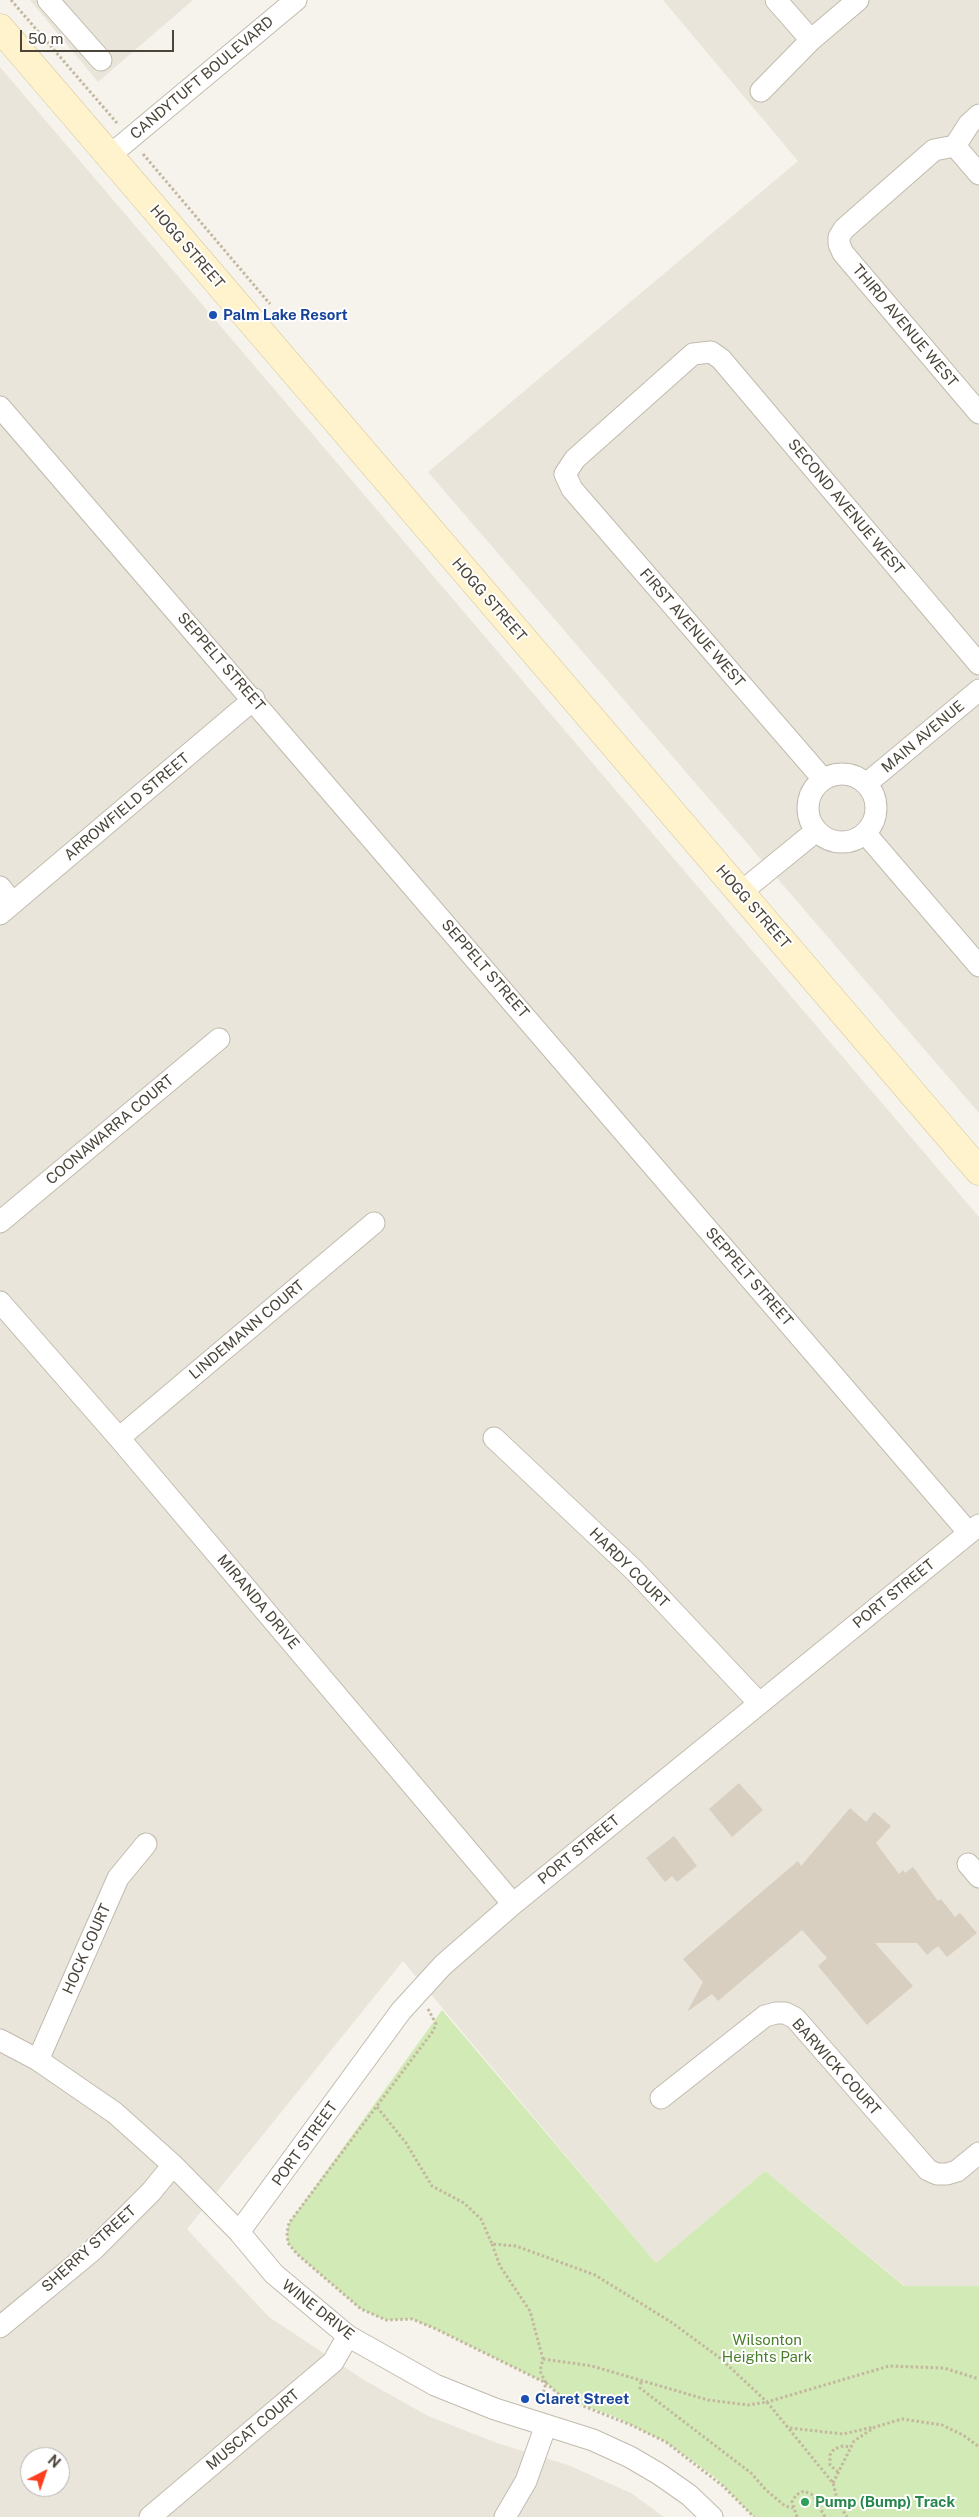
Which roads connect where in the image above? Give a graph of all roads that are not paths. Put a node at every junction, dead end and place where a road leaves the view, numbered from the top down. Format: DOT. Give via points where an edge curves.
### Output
graph roads {
  1 [pos="296,0"];
  2 [pos="776,0"];
  3 [pos="858,0"];
  4 [pos="50,1"];
  5 [pos="0,28"];
  6 [pos="811,40"];
  7 [pos="101,60"];
  8 [pos="762,91"];
  9 [pos="979,115"];
  10 [pos="955,146"];
  11 [pos="109,156"];
  12 [pos="979,174"];
  13 [pos="0,407"];
  14 [pos="979,413"];
  15 [pos="565,474"];
  16 [pos="979,664"];
  17 [pos="979,690"];
  18 [pos="254,700"];
  19 [pos="823,779"];
  20 [pos="866,784"];
  21 [pos="816,831"];
  22 [pos="865,833"];
  23 [pos="740,893"];
  24 [pos="4,901"];
  25 [pos="979,966"];
  26 [pos="219,1039"];
  27 [pos="979,1171"];
  28 [pos="0,1222"];
  29 [pos="374,1222"];
  30 [pos="4,1314"];
  31 [pos="119,1438"];
  32 [pos="494,1438"];
  33 [pos="974,1529"];
  34 [pos="759,1703"];
  35 [pos="146,1844"];
  36 [pos="513,1904"];
  37 [pos="0,2040"];
  38 [pos="38,2060"];
  39 [pos="661,2098"];
  40 [pos="979,2153"];
  41 [pos="173,2165"];
  42 [pos="239,2232"];
  43 [pos="0,2327"];
  44 [pos="348,2336"];
  45 [pos="540,2423"];
  46 [pos="150,2517"];
  47 [pos="505,2517"];
  48 [pos="712,2517"];
  1 -- 11 [label="street, CANDYTUFT BOULEVARD"];
  2 -- 6 [label="street"];
  3 -- 6 [label="street"];
  4 -- 7 [label="street"];
  5 -- 11 [label="street, HOGG STREET"];
  6 -- 8 [label="street"];
  9 -- 10 [label="street" via="968,124"];
  10 -- 12 [label="street"];
  10 -- 14 [label="street, THIRD AVENUE WEST" via="934,150 839,236 842,253"];
  11 -- 23 [label="street, HOGG STREET"];
  13 -- 18 [label="street, SEPPELT STREET"];
  15 -- 16 [label="street, SECOND AVENUE WEST" via="575,459 693,354 711,352 721,359"];
  15 -- 19 [label="street, FIRST AVENUE WEST" via="572,489"];
  17 -- 20 [label="street, MAIN AVENUE"];
  18 -- 24 [label="street, ARROWFIELD STREET"];
  18 -- 33 [label="street, SEPPELT STREET"];
  19 -- 20 [label="street" via="834,774 846,774"];
  19 -- 21 [label="street" via="810,794 808,803 808,813"];
  20 -- 22 [label="street" via="872,792 876,809 875,818"];
  21 -- 22 [label="street" via="824,838 845,842"];
  21 -- 23 [label="street"];
  22 -- 25 [label="street"];
  23 -- 27 [label="street, HOGG STREET"];
  26 -- 28 [label="street, COONAWARRA COURT"];
  29 -- 31 [label="street, LINDEMANN COURT"];
  30 -- 31 [label="street, MIRANDA DRIVE"];
  31 -- 36 [label="street, MIRANDA DRIVE"];
  32 -- 34 [label="street, HARDY COURT" via="635,1571"];
  33 -- 34 [label="street, PORT STREET"];
  34 -- 36 [label="street, PORT STREET"];
  35 -- 38 [label="street, HOCK COURT" via="118,1878"];
  36 -- 42 [label="street, PORT STREET" via="414,1994"];
  37 -- 38 [label="street, WINE DRIVE"];
  38 -- 41 [label="street, WINE DRIVE" via="116,2114"];
  39 -- 40 [label="street, BARWICK COURT" via="765,2016 785,2013 795,2018 928,2170 937,2174 957,2171"];
  41 -- 42 [label="street, WINE DRIVE"];
  41 -- 43 [label="street, SHERRY STREET" via="92,2251"];
  42 -- 44 [label="street, WINE DRIVE" via="274,2274"];
  44 -- 45 [label="street, WINE DRIVE" via="435,2385"];
  44 -- 46 [label="street, MUSCAT COURT" via="333,2362"];
  45 -- 47 [label="street" via="526,2481"];
  45 -- 48 [label="street, WINE DRIVE" via="593,2440 630,2457 674,2484"];
}
